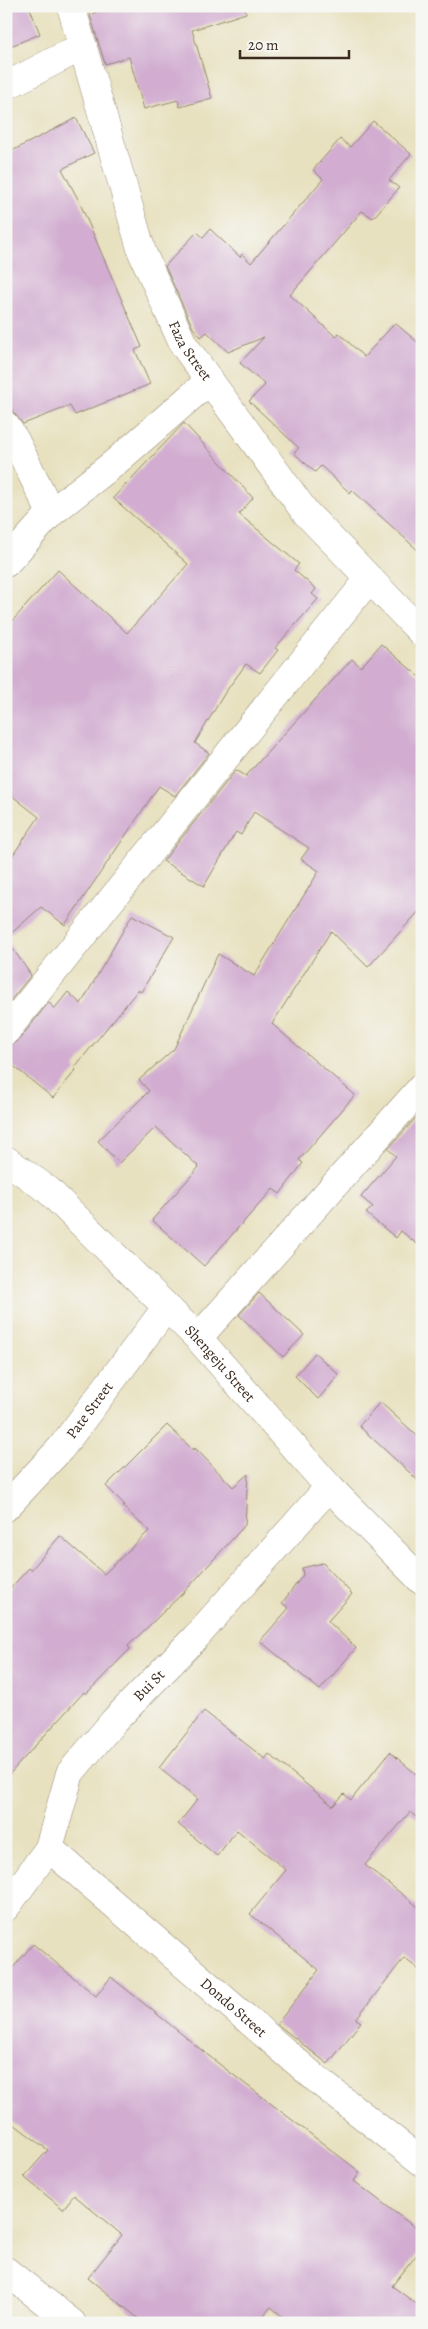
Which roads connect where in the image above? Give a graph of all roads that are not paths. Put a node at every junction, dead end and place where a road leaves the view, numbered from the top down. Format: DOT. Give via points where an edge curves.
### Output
graph roads {
  1 [pos="71,6"];
  2 [pos="83,46"];
  3 [pos="6,86"];
  4 [pos="209,381"];
  5 [pos="6,426"];
  6 [pos="50,513"];
  7 [pos="6,563"];
  8 [pos="370,580"];
  9 [pos="422,633"];
  10 [pos="6,1031"];
  11 [pos="422,1087"];
  12 [pos="6,1160"];
  13 [pos="166,1308"];
  14 [pos="198,1338"];
  15 [pos="329,1487"];
  16 [pos="6,1506"];
  17 [pos="422,1581"];
  18 [pos="49,1848"];
  19 [pos="6,1907"];
  20 [pos="422,2162"];
  21 [pos="6,2271"];
  22 [pos="72,2323"];
  1 -- 2 [label="street, Faza Street"];
  2 -- 3 [label="street"];
  2 -- 4 [label="street, Faza Street" via="142,252 183,344"];
  4 -- 6 [label="street"];
  4 -- 8 [label="street, Faza Street" via="306,513"];
  5 -- 6 [label="street"];
  6 -- 7 [label="street"];
  8 -- 9 [label="street, Faza Street"];
  8 -- 10 [label="street"];
  11 -- 14 [label="street"];
  12 -- 13 [label="street, Shengeju Street" via="48,1190"];
  13 -- 14 [label="street, Shengeju Street"];
  13 -- 16 [label="street, Pate Street" via="61,1448"];
  14 -- 15 [label="street, Shengeju Street"];
  15 -- 17 [label="street, Shengeju Street"];
  15 -- 18 [label="street, Bui St" via="70,1773"];
  18 -- 19 [label="street, Bui St"];
  18 -- 20 [label="street, Dondo Street" via="320,2082"];
  21 -- 22 [label="street"];
}
